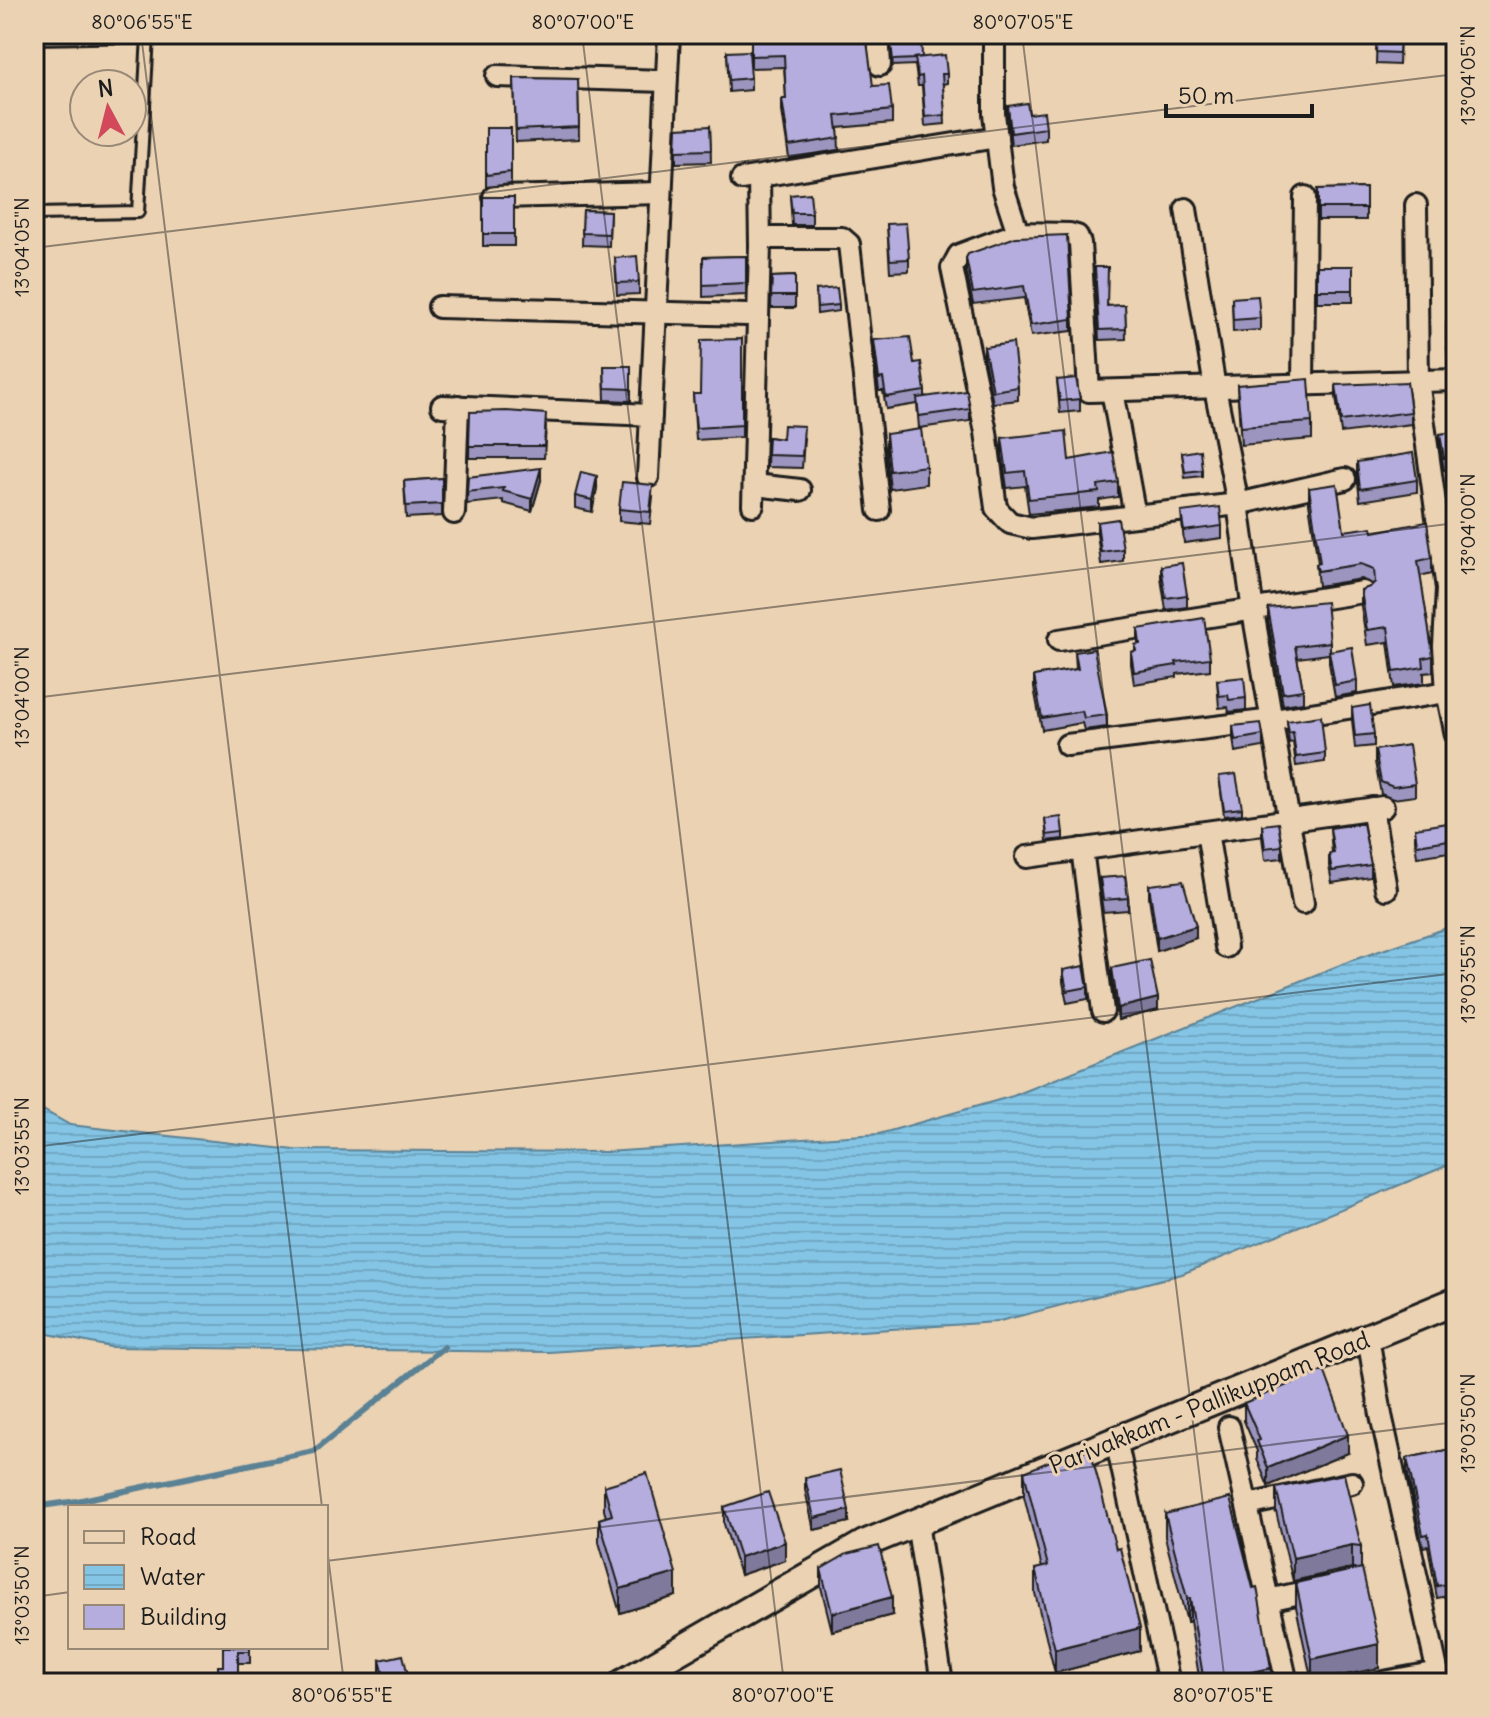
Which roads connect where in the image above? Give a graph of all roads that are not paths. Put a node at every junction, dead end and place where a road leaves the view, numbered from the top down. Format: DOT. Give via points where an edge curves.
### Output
graph roads {
  1 [pos="669,34"];
  2 [pos="799,34"];
  3 [pos="858,34"];
  4 [pos="878,34"];
  5 [pos="994,34"];
  6 [pos="34,38"];
  7 [pos="880,65"];
  8 [pos="497,76"];
  9 [pos="666,81"];
  10 [pos="997,137"];
  11 [pos="661,193"];
  12 [pos="494,197"];
  13 [pos="1305,197"];
  14 [pos="1416,205"];
  15 [pos="1186,209"];
  16 [pos="34,214"];
  17 [pos="1018,233"];
  18 [pos="760,238"];
  19 [pos="439,307"];
  20 [pos="656,311"];
  21 [pos="747,315"];
  22 [pos="1456,380"];
  23 [pos="1418,381"];
  24 [pos="1303,385"];
  25 [pos="1215,388"];
  26 [pos="1112,391"];
  27 [pos="651,415"];
  28 [pos="648,477"];
  29 [pos="1345,479"];
  30 [pos="800,490"];
  31 [pos="1238,504"];
  32 [pos="879,510"];
  33 [pos="454,513"];
  34 [pos="1135,516"];
  35 [pos="1452,588"];
  36 [pos="1363,592"];
  37 [pos="1253,611"];
  38 [pos="1059,640"];
  39 [pos="1447,692"];
  40 [pos="1273,720"];
  41 [pos="1456,735"];
  42 [pos="1067,745"];
  43 [pos="1289,821"];
  44 [pos="1207,832"];
  45 [pos="1082,849"];
  46 [pos="1027,857"];
  47 [pos="1386,889"];
  48 [pos="1303,903"];
  49 [pos="1226,947"];
  50 [pos="1103,1011"];
  51 [pos="1456,1301"];
  52 [pos="1368,1337"];
  53 [pos="1229,1427"];
  54 [pos="1116,1440"];
  55 [pos="1352,1483"];
  56 [pos="1247,1505"];
  57 [pos="917,1523"];
  58 [pos="1341,1584"];
  59 [pos="1268,1600"];
  60 [pos="1439,1678"];
  61 [pos="627,1682"];
  62 [pos="942,1683"];
  63 [pos="1169,1683"];
  64 [pos="1287,1683"];
  65 [pos="1378,1683"];
  1 -- 9 [label="street"];
  2 -- 3 [label="street"];
  4 -- 7 [label="street"];
  5 -- 10 [label="street"];
  6 -- 16 [label="lane" via="148,36 138,212"];
  8 -- 9 [label="street"];
  9 -- 11 [label="street"];
  10 -- 17 [label="street" via="1003,187"];
  10 -- 18 [label="street" via="750,178"];
  11 -- 12 [label="street"];
  11 -- 20 [label="street"];
  13 -- 24 [label="street"];
  14 -- 23 [label="street"];
  15 -- 25 [label="street"];
  17 -- 26 [label="street" via="1077,236 1089,391"];
  17 -- 34 [label="street" via="959,255 952,268 996,508 1010,523 1032,528"];
  18 -- 30 [label="street" via="753,495"];
  18 -- 32 [label="street" via="842,238 849,244"];
  19 -- 20 [label="street"];
  20 -- 21 [label="street"];
  20 -- 27 [label="street"];
  22 -- 23 [label="street"];
  23 -- 24 [label="street"];
  23 -- 35 [label="street"];
  24 -- 25 [label="street"];
  25 -- 26 [label="street"];
  25 -- 31 [label="street"];
  26 -- 34 [label="street"];
  27 -- 28 [label="street"];
  27 -- 33 [label="street" via="450,406"];
  29 -- 31 [label="street"];
  31 -- 34 [label="street"];
  31 -- 37 [label="street"];
  35 -- 39 [label="street" via="1444,646"];
  36 -- 37 [label="street"];
  37 -- 38 [label="street"];
  37 -- 40 [label="street"];
  39 -- 40 [label="street"];
  39 -- 41 [label="street"];
  40 -- 42 [label="street"];
  40 -- 43 [label="street"];
  43 -- 44 [label="street"];
  43 -- 47 [label="street" via="1377,808"];
  43 -- 48 [label="street"];
  44 -- 45 [label="street"];
  44 -- 49 [label="street"];
  45 -- 46 [label="street"];
  45 -- 50 [label="street"];
  51 -- 52 [label="street, Parivakkam - Pallikuppam Road"];
  52 -- 54 [label="street, Parivakkam - Pallikuppam Road"];
  52 -- 60 [label="street"];
  53 -- 56 [label="street"];
  54 -- 57 [label="street, Parivakkam - Pallikuppam Road"];
  54 -- 63 [label="street"];
  55 -- 56 [label="street"];
  56 -- 59 [label="street"];
  57 -- 61 [label="street, Parivakkam - Pallikuppam Road" via="864,1544"];
  57 -- 62 [label="street"];
  58 -- 59 [label="street"];
  59 -- 64 [label="street"];
  60 -- 65 [label="street"];
}
